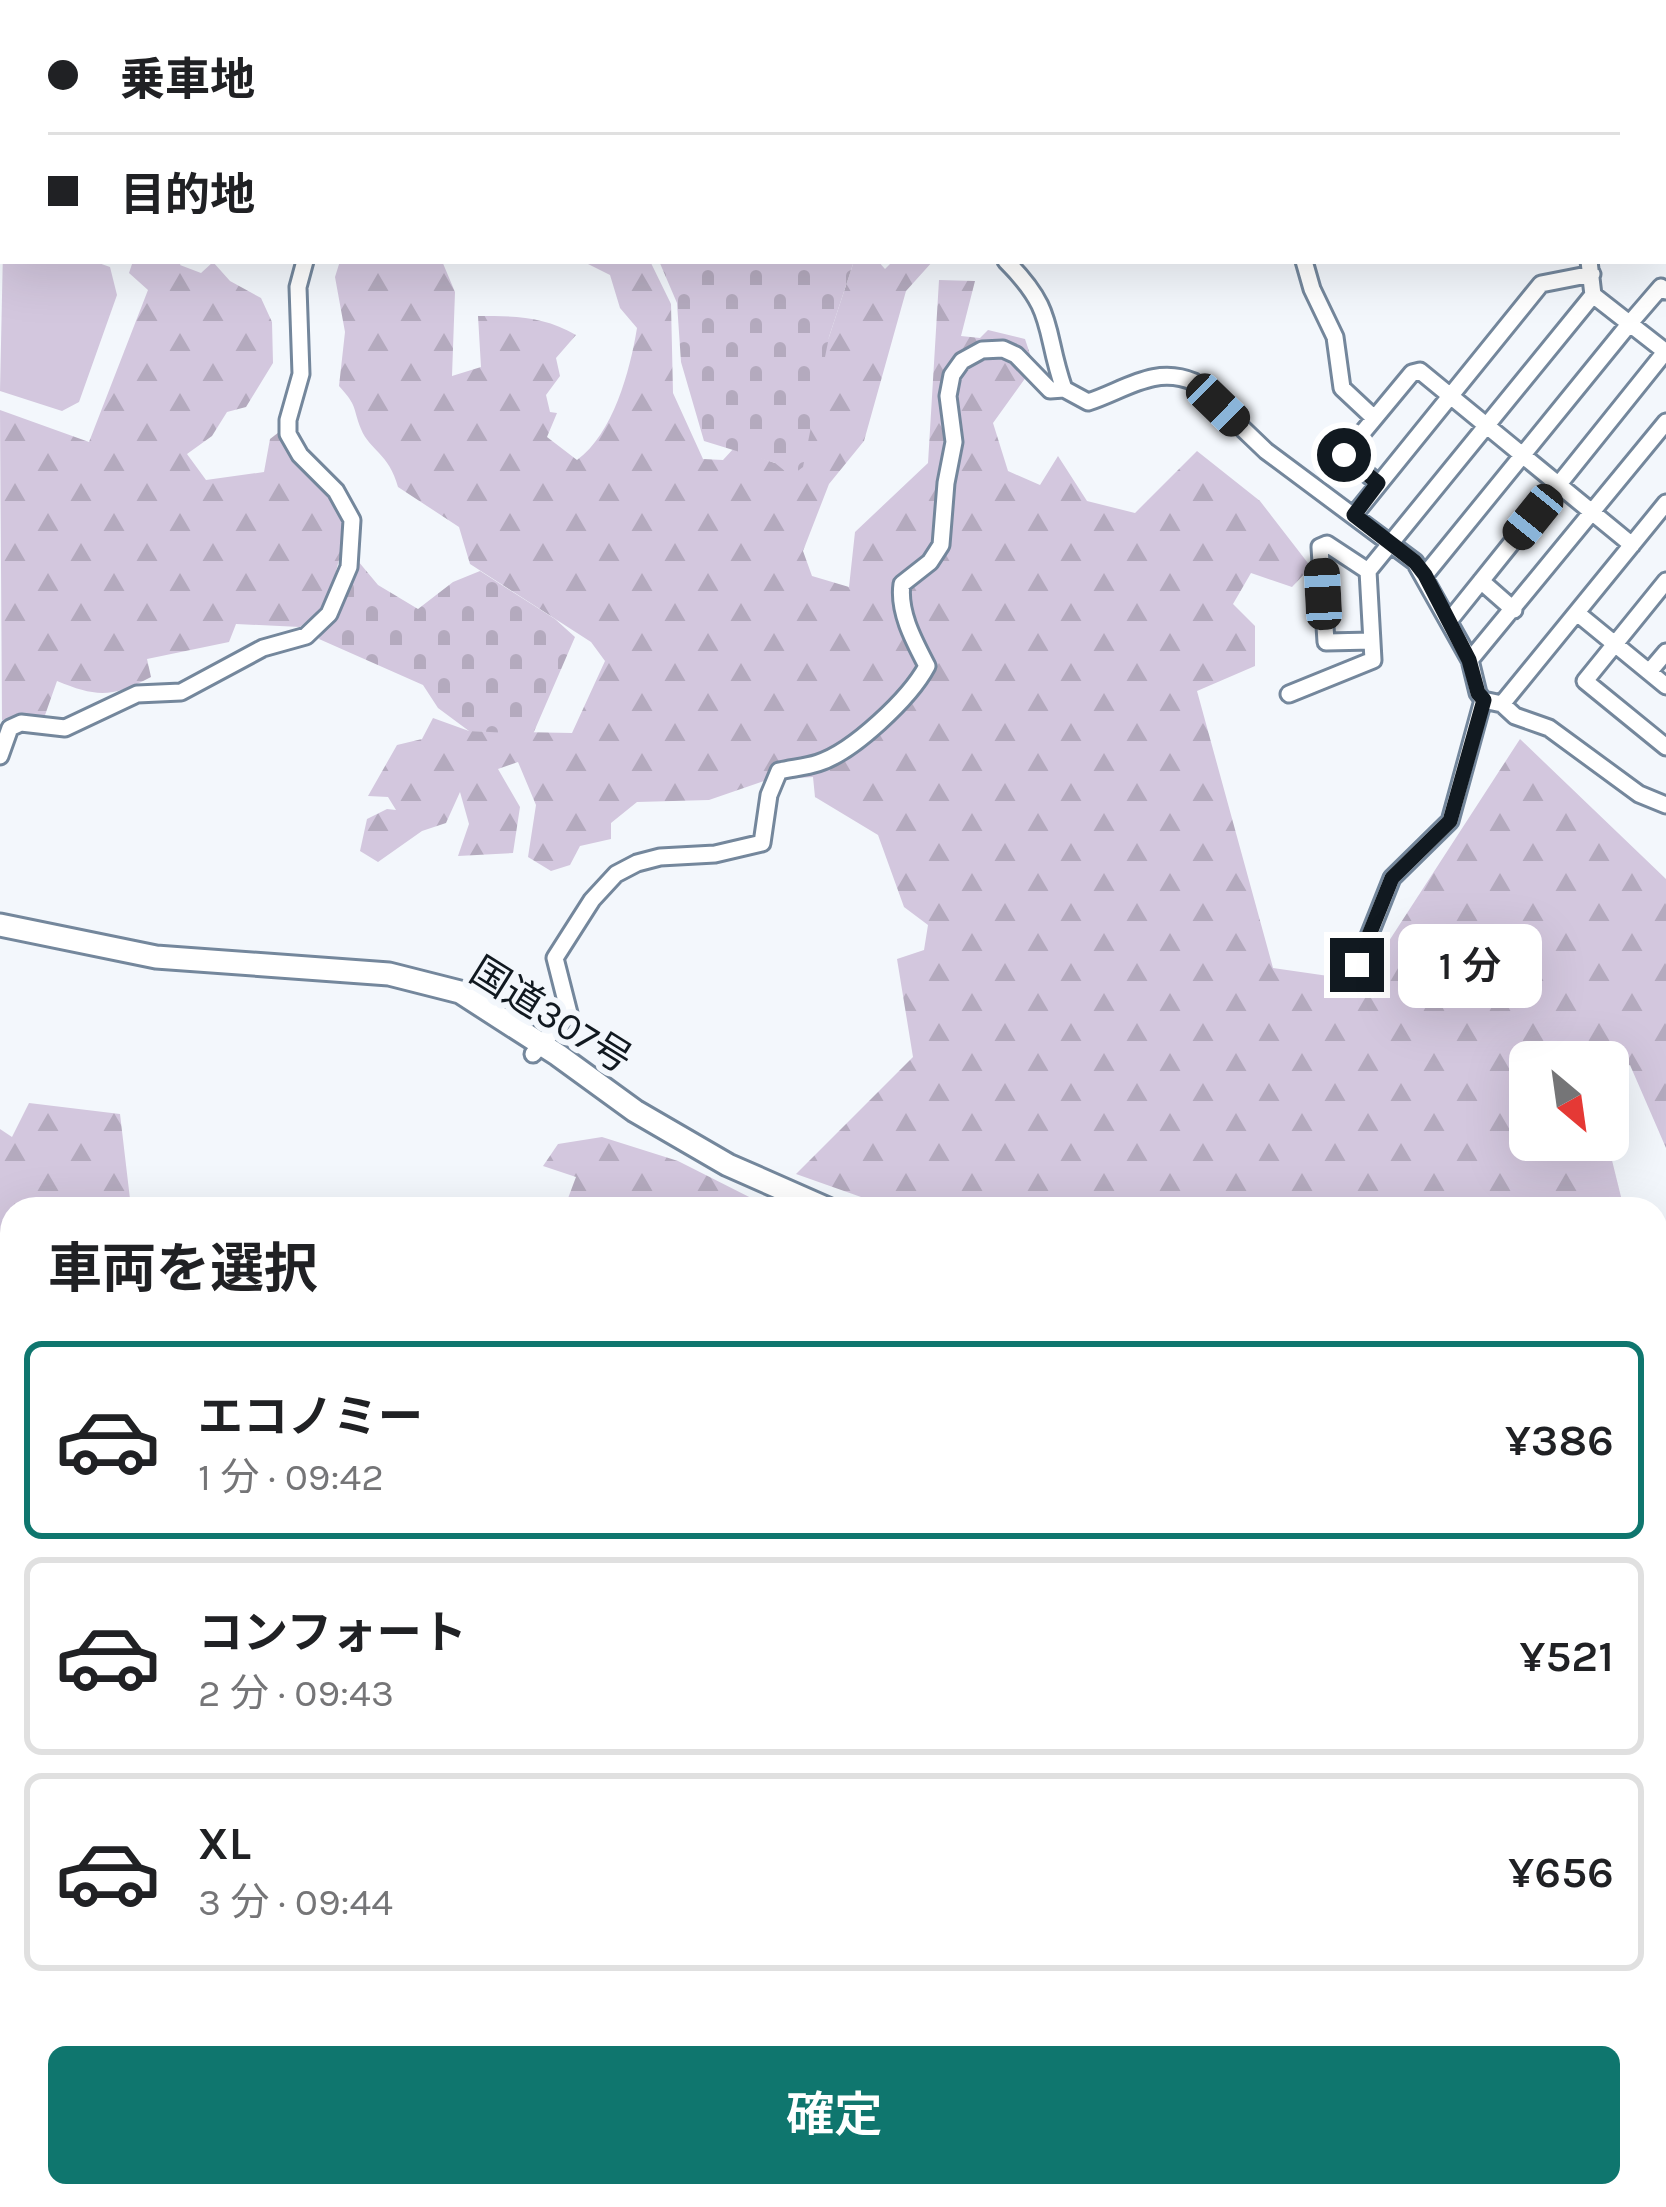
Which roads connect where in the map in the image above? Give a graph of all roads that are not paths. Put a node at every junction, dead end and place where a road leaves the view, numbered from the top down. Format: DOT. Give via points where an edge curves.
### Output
graph roads {
  1 [pos="304,264"];
  2 [pos="1009,264"];
  3 [pos="1305,264"];
  4 [pos="1591,268"];
  5 [pos="1666,291"];
  6 [pos="1594,295"];
  7 [pos="1630,323"];
  8 [pos="1666,352"];
  9 [pos="1064,389"];
  10 [pos="1450,396"];
  11 [pos="1374,418"];
  12 [pos="1666,422"];
  13 [pos="1486,426"];
  14 [pos="1523,455"];
  15 [pos="1378,483"];
  16 [pos="1558,484"];
  17 [pos="1666,503"];
  18 [pos="1593,513"];
  19 [pos="1354,515"];
  20 [pos="1393,544"];
  21 [pos="1632,545"];
  22 [pos="1368,571"];
  23 [pos="1425,575"];
  24 [pos="1481,581"];
  25 [pos="1666,581"];
  26 [pos="1514,610"];
  27 [pos="1577,614"];
  28 [pos="1449,620"];
  29 [pos="1372,640"];
  30 [pos="1615,644"];
  31 [pos="1666,652"];
  32 [pos="1469,660"];
  33 [pos="1649,672"];
  34 [pos="1666,686"];
  35 [pos="1289,694"];
  36 [pos="1484,700"];
  37 [pos="1502,704"];
  38 [pos="1666,747"];
  39 [pos="0,756"];
  40 [pos="1666,805"];
  41 [pos="0,925"];
  42 [pos="1357,965"];
  43 [pos="538,1050"];
  44 [pos="800,1197"];
  1 -- 39 [label="street" via="301,374 288,434 352,520 349,567 329,614 306,636 263,648 181,692 137,694 65,728 21,723 10,728"];
  2 -- 9 [label="street" via="1046,312"];
  3 -- 11 [label="street" via="1336,337 1342,388"];
  4 -- 6 [label="street"];
  4 -- 10 [label="street" via="1540,284"];
  5 -- 7 [label="street" via="1661,287"];
  6 -- 7 [label="street"];
  6 -- 13 [label="street"];
  7 -- 8 [label="street"];
  7 -- 14 [label="street"];
  8 -- 16 [label="street"];
  9 -- 19 [label="street" via="1088,402 1157,374 1194,382 1266,451"];
  9 -- 43 [label="street" via="1050,390 1003,349 962,361 949,396 954,442 941,544 900,593 927,666 920,680 886,718 823,762 779,771 762,843 637,863 607,883 558,950 556,977 569,1013"];
  10 -- 11 [label="street" via="1412,373"];
  10 -- 13 [label="street"];
  10 -- 15 [label="street"];
  11 -- 15 [label="street" via="1344,455"];
  12 -- 18 [label="street"];
  13 -- 14 [label="street"];
  13 -- 20 [label="street"];
  14 -- 16 [label="street"];
  14 -- 23 [label="street"];
  15 -- 19 [label="street"];
  16 -- 18 [label="street"];
  16 -- 24 [label="street"];
  17 -- 21 [label="street"];
  18 -- 21 [label="street"];
  18 -- 26 [label="street"];
  19 -- 20 [label="street"];
  20 -- 22 [label="street"];
  20 -- 23 [label="street"];
  21 -- 27 [label="street"];
  22 -- 29 [label="street"];
  22 -- 29 [label="street" via="1320,547 1325,642"];
  23 -- 28 [label="street"];
  24 -- 26 [label="street"];
  24 -- 28 [label="street"];
  25 -- 30 [label="street"];
  26 -- 32 [label="street"];
  27 -- 30 [label="street"];
  27 -- 37 [label="street"];
  28 -- 32 [label="street"];
  29 -- 35 [label="street" via="1373,660"];
  30 -- 33 [label="street"];
  30 -- 38 [label="street" via="1585,681"];
  31 -- 33 [label="street"];
  32 -- 36 [label="street"];
  33 -- 34 [label="street"];
  36 -- 37 [label="street"];
  36 -- 42 [label="street" via="1450,821 1392,878"];
  37 -- 40 [label="street"];
  41 -- 43 [label="highway, 国道307号" via="156,957 389,974 460,992"];
  43 -- 44 [label="highway, 国道307号" via="728,1166"];
}
